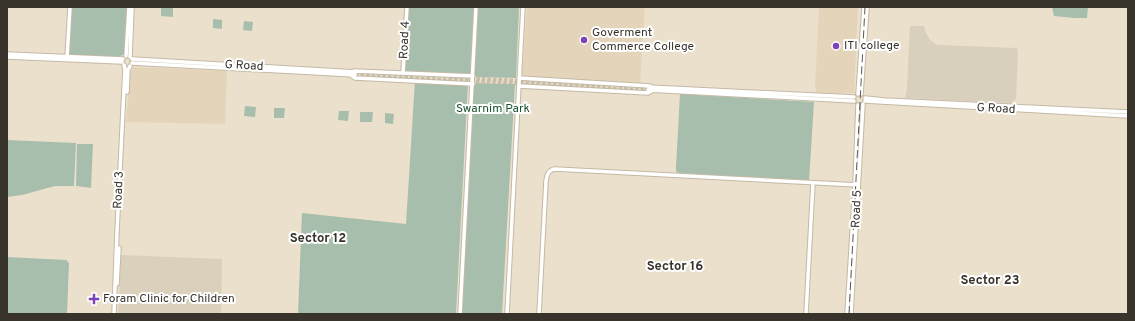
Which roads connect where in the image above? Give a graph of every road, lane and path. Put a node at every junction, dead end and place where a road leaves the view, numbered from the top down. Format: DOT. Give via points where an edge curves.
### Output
graph roads {
  1 [pos="70,7"];
  2 [pos="130,7"];
  3 [pos="406,7"];
  4 [pos="476,7"];
  5 [pos="523,7"];
  6 [pos="865,7"];
  7 [pos="7,54"];
  8 [pos="7,57"];
  9 [pos="67,58"];
  10 [pos="127,61"];
  11 [pos="350,73"];
  12 [pos="356,73"];
  13 [pos="402,73"];
  14 [pos="473,76"];
  15 [pos="519,78"];
  16 [pos="473,84"];
  17 [pos="519,86"];
  18 [pos="648,89"];
  19 [pos="653,89"];
  20 [pos="860,94"];
  21 [pos="854,99"];
  22 [pos="864,101"];
  23 [pos="858,104"];
  24 [pos="1128,112"];
  25 [pos="1128,116"];
  26 [pos="813,182"];
  27 [pos="857,185"];
  28 [pos="115,314"];
  29 [pos="460,314"];
  30 [pos="507,314"];
  31 [pos="539,314"];
  32 [pos="806,314"];
  33 [pos="847,314"];
  34 [pos="851,314"];
  1 -- 9 [label="street"];
  2 -- 10 [label="street, Road 3"];
  3 -- 13 [label="street, Road 4"];
  4 -- 14 [label="street"];
  5 -- 15 [label="street"];
  6 -- 20 [label="street"];
  7 -- 9 [label="street, G Road"];
  8 -- 9 [label="street, G Road"];
  9 -- 10 [label="street, G Road"];
  10 -- 11 [label="street, G Road"];
  10 -- 28 [label="street, Road 3"];
  11 -- 12 [label="street, G Road"];
  11 -- 13 [label="street" via="356,70"];
  11 -- 16 [label="street" via="355,78"];
  13 -- 14 [label="street"];
  14 -- 16 [label="street"];
  15 -- 17 [label="street"];
  15 -- 19 [label="street" via="648,86"];
  16 -- 29 [label="street"];
  17 -- 19 [label="street" via="648,93"];
  17 -- 30 [label="street"];
  18 -- 19 [label="street"];
  19 -- 21 [label="street"];
  20 -- 21 [label="street"];
  20 -- 22 [label="street"];
  21 -- 23 [label="street"];
  22 -- 23 [label="street"];
  22 -- 24 [label="street, G Road"];
  22 -- 25 [label="street, G Road"];
  22 -- 27 [label="street, Road 5"];
  23 -- 27 [label="street, Road 5"];
  26 -- 27 [label="street"];
  26 -- 31 [label="street" via="550,171 546,181"];
  26 -- 32 [label="street"];
  27 -- 33 [label="street, Road 5"];
  27 -- 34 [label="street, Road 5"];
}
